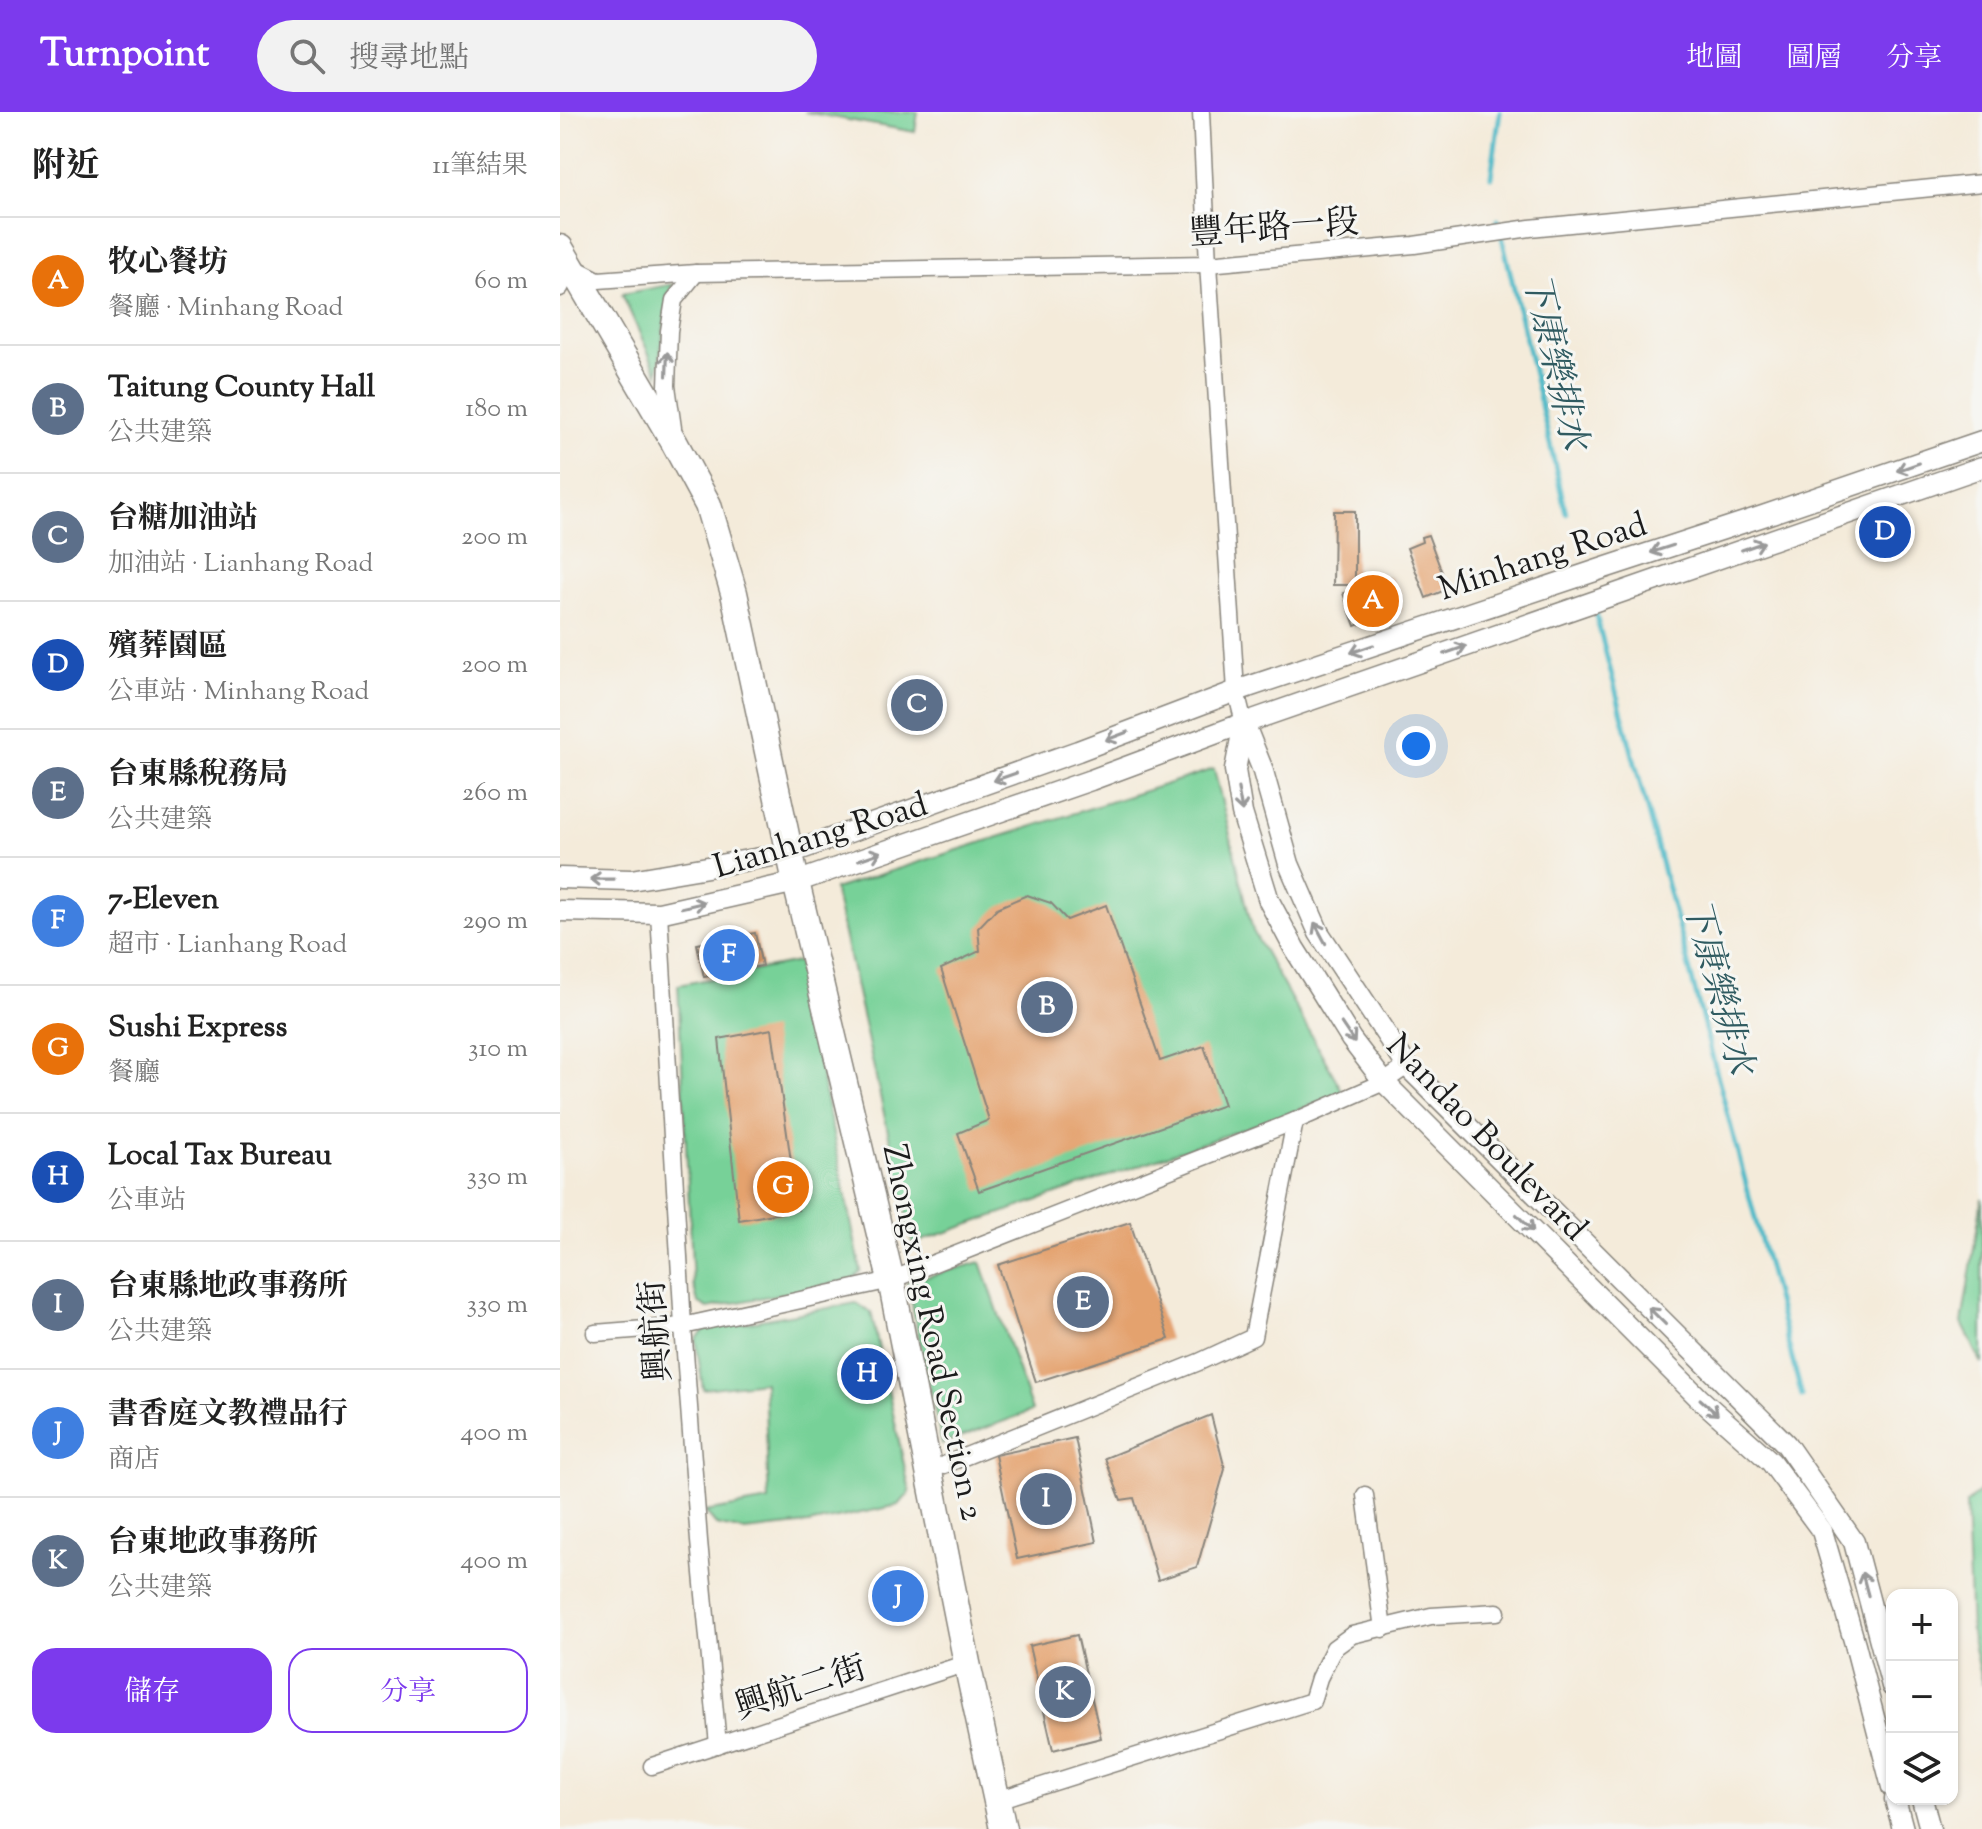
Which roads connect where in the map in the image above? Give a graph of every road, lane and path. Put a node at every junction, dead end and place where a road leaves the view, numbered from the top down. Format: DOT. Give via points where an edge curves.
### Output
graph roads {
  1 [pos="1201,112"];
  2 [pos="1982,183"];
  3 [pos="1208,264"];
  4 [pos="563,267"];
  5 [pos="696,273"];
  6 [pos="1982,441"];
  7 [pos="674,442"];
  8 [pos="1982,467"];
  9 [pos="1236,691"];
  10 [pos="1244,723"];
  11 [pos="1078,751"];
  12 [pos="1091,780"];
  13 [pos="790,853"];
  14 [pos="560,878"];
  15 [pos="796,882"];
  16 [pos="560,911"];
  17 [pos="659,913"];
  18 [pos="1407,1066"];
  19 [pos="1384,1082"];
  20 [pos="1295,1121"];
  21 [pos="891,1280"];
  22 [pos="683,1326"];
  23 [pos="595,1333"];
  24 [pos="929,1471"];
  25 [pos="1365,1495"];
  26 [pos="1497,1612"];
  27 [pos="1383,1629"];
  28 [pos="967,1663"];
  29 [pos="1886,1663"];
  30 [pos="718,1745"];
  31 [pos="1886,1764"];
  32 [pos="652,1766"];
  33 [pos="997,1800"];
  34 [pos="1897,1805"];
  35 [pos="1924,1805"];
  36 [pos="1003,1829"];
  37 [pos="1903,1829"];
  38 [pos="1930,1829"];
  1 -- 3 [label="street"];
  2 -- 3 [label="street, 豐年路一段"];
  3 -- 5 [label="street, 豐年路一段"];
  3 -- 9 [label="street"];
  4 -- 5 [label="street, 豐年路一段" via="598,280"];
  4 -- 7 [label="main road"];
  7 -- 5 [label="street, one-way" via="667,386 669,331 674,300"];
  6 -- 9 [label="street, Minhang Road, one-way"];
  7 -- 13 [label="main road" via="708,505 734,593"];
  10 -- 8 [label="street, Minhang Road, one-way"];
  9 -- 10 [label="street"];
  9 -- 11 [label="street, Minhang Road, one-way"];
  10 -- 12 [label="street, Minhang Road"];
  18 -- 10 [label="street, Nandao Boulevard, one-way" via="1319,933 1289,864"];
  10 -- 19 [label="street, Nandao Boulevard, one-way" via="1235,770 1242,813 1269,901 1351,1039"];
  11 -- 13 [label="street, Lianhang Road, one-way"];
  15 -- 12 [label="street, Lianhang Road, one-way"];
  13 -- 14 [label="street, Lianhang Road, one-way" via="631,880"];
  13 -- 15 [label="main road, Zhongxing Road Section 2"];
  17 -- 15 [label="street, Lianhang Road, one-way"];
  15 -- 21 [label="main road, Zhongxing Road Section 2"];
  16 -- 17 [label="street, Lianhang Road"];
  17 -- 22 [label="street, 興航街"];
  18 -- 19 [label="street"];
  29 -- 18 [label="street, Nandao Boulevard, one-way" via="1854,1542 1786,1444"];
  19 -- 20 [label="street"];
  19 -- 31 [label="street, Nandao Boulevard, one-way" via="1700,1399 1771,1462 1822,1531"];
  20 -- 21 [label="street"];
  20 -- 24 [label="street" via="1253,1337"];
  21 -- 22 [label="street"];
  21 -- 24 [label="main road, Zhongxing Road Section 2"];
  22 -- 23 [label="street"];
  22 -- 30 [label="street, 興航街"];
  24 -- 28 [label="main road, Zhongxing Road Section 2"];
  25 -- 27 [label="street"];
  26 -- 27 [label="street" via="1431,1616"];
  27 -- 33 [label="street" via="1352,1635 1334,1648 1312,1701"];
  28 -- 30 [label="street, 興航二街"];
  28 -- 33 [label="main road, Zhongxing Road Section 2"];
  30 -- 32 [label="street, 興航二街"];
  33 -- 36 [label="main road, Zhongxing Road Section 2"];
  34 -- 37 [label="street"];
  35 -- 38 [label="street"];
}
